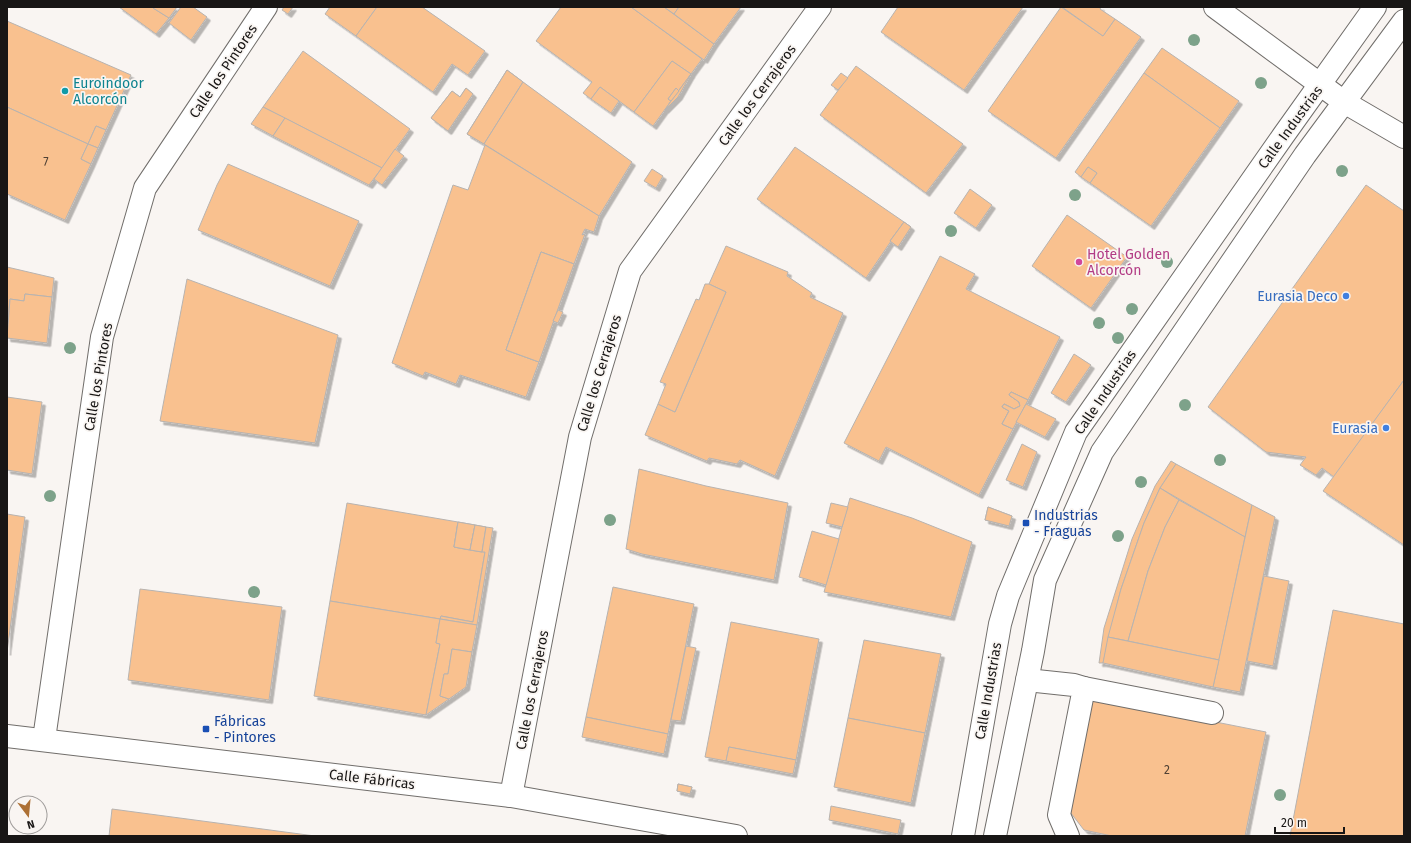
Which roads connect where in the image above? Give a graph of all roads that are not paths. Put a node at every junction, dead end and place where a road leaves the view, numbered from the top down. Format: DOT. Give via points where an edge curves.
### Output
graph roads {
  1 [pos="266,7"];
  2 [pos="820,7"];
  3 [pos="1215,7"];
  4 [pos="1375,7"];
  5 [pos="1404,21"];
  6 [pos="1320,85"];
  7 [pos="1344,102"];
  8 [pos="1404,137"];
  9 [pos="1027,680"];
  10 [pos="1084,688"];
  11 [pos="1212,713"];
  12 [pos="7,736"];
  13 [pos="44,739"];
  14 [pos="511,796"];
  15 [pos="736,836"];
  16 [pos="962,836"];
  17 [pos="995,836"];
  18 [pos="1068,836"];
  1 -- 13 [label="street, Calle los Pintores" via="145,188 102,337"];
  2 -- 14 [label="street, Calle los Cerrajeros" via="630,271 580,437"];
  3 -- 6 [label="street"];
  4 -- 6 [label="street, Calle Industrias"];
  5 -- 7 [label="street, Calle Industrias"];
  6 -- 7 [label="street"];
  6 -- 16 [label="street, Calle Industrias" via="1076,432 1008,596 1000,624"];
  7 -- 8 [label="street"];
  7 -- 9 [label="street, Calle Industrias" via="1102,452 1045,580"];
  9 -- 10 [label="street"];
  9 -- 17 [label="street, Calle Industrias"];
  10 -- 11 [label="street"];
  10 -- 18 [label="street" via="1059,815"];
  12 -- 13 [label="street, Calle Fábricas"];
  13 -- 14 [label="street, Calle Fábricas"];
  14 -- 15 [label="street, Calle Fábricas"];
}
